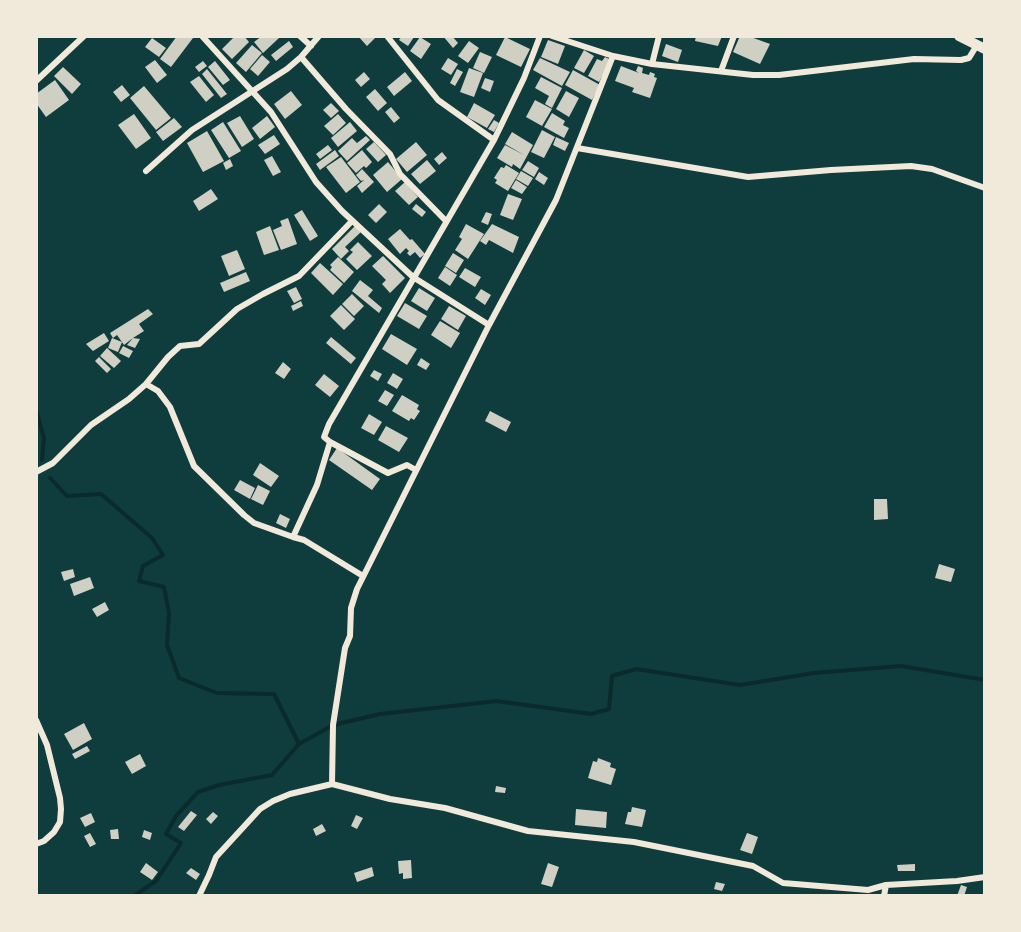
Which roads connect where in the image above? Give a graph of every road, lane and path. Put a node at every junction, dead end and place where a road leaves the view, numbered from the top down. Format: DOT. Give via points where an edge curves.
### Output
graph roads {
  1 [pos="84,36"];
  2 [pos="202,36"];
  3 [pos="300,36"];
  4 [pos="319,36"];
  5 [pos="387,36"];
  6 [pos="540,36"];
  7 [pos="552,36"];
  8 [pos="659,36"];
  9 [pos="734,36"];
  10 [pos="959,36"];
  11 [pos="311,46"];
  12 [pos="981,47"];
  13 [pos="613,56"];
  14 [pos="301,57"];
  15 [pos="652,64"];
  16 [pos="721,71"];
  17 [pos="36,81"];
  18 [pos="253,91"];
  19 [pos="494,140"];
  20 [pos="577,147"];
  21 [pos="146,171"];
  22 [pos="985,188"];
  23 [pos="352,221"];
  24 [pos="446,222"];
  25 [pos="413,277"];
  26 [pos="489,324"];
  27 [pos="146,384"];
  28 [pos="330,442"];
  29 [pos="416,470"];
  30 [pos="36,471"];
  31 [pos="293,537"];
  32 [pos="363,576"];
  33 [pos="36,720"];
  34 [pos="332,784"];
  35 [pos="36,844"];
  36 [pos="985,877"];
  37 [pos="886,885"];
  38 [pos="199,896"];
  39 [pos="884,896"];
  1 -- 17 [label="street"];
  2 -- 18 [label="street"];
  3 -- 11 [label="street"];
  4 -- 11 [label="street"];
  5 -- 19 [label="street" via="438,100"];
  6 -- 19 [label="street"];
  7 -- 13 [label="street"];
  8 -- 15 [label="street"];
  9 -- 16 [label="street"];
  10 -- 12 [label="main road"];
  11 -- 14 [label="street"];
  12 -- 16 [label="street" via="962,60 914,59 779,75"];
  13 -- 15 [label="street"];
  13 -- 20 [label="street"];
  14 -- 18 [label="street"];
  14 -- 24 [label="street"];
  15 -- 16 [label="street"];
  18 -- 21 [label="street" via="192,130"];
  18 -- 23 [label="street" via="316,182"];
  19 -- 24 [label="street"];
  20 -- 22 [label="street" via="748,177 910,166 932,169"];
  20 -- 26 [label="street" via="556,200"];
  23 -- 25 [label="street"];
  23 -- 27 [label="street" via="299,276 237,309 199,344 180,346"];
  24 -- 25 [label="street"];
  25 -- 26 [label="street"];
  25 -- 28 [label="street" via="329,424 324,437"];
  26 -- 29 [label="street"];
  27 -- 30 [label="street" via="91,425 52,464"];
  27 -- 31 [label="street" via="159,391 170,407 194,466 254,523"];
  28 -- 29 [label="street" via="388,472 407,465"];
  28 -- 31 [label="street" via="317,485"];
  29 -- 32 [label="street"];
  31 -- 32 [label="street"];
  32 -- 34 [label="street" via="351,608 350,636 333,725"];
  33 -- 35 [label="street" via="47,745 61,809 54,832"];
  34 -- 37 [label="street" via="445,808 528,831 634,842 753,866 783,883 868,891"];
  34 -- 38 [label="street" via="290,794 261,808 216,856"];
  36 -- 37 [label="street"];
  37 -- 39 [label="street"];
}
